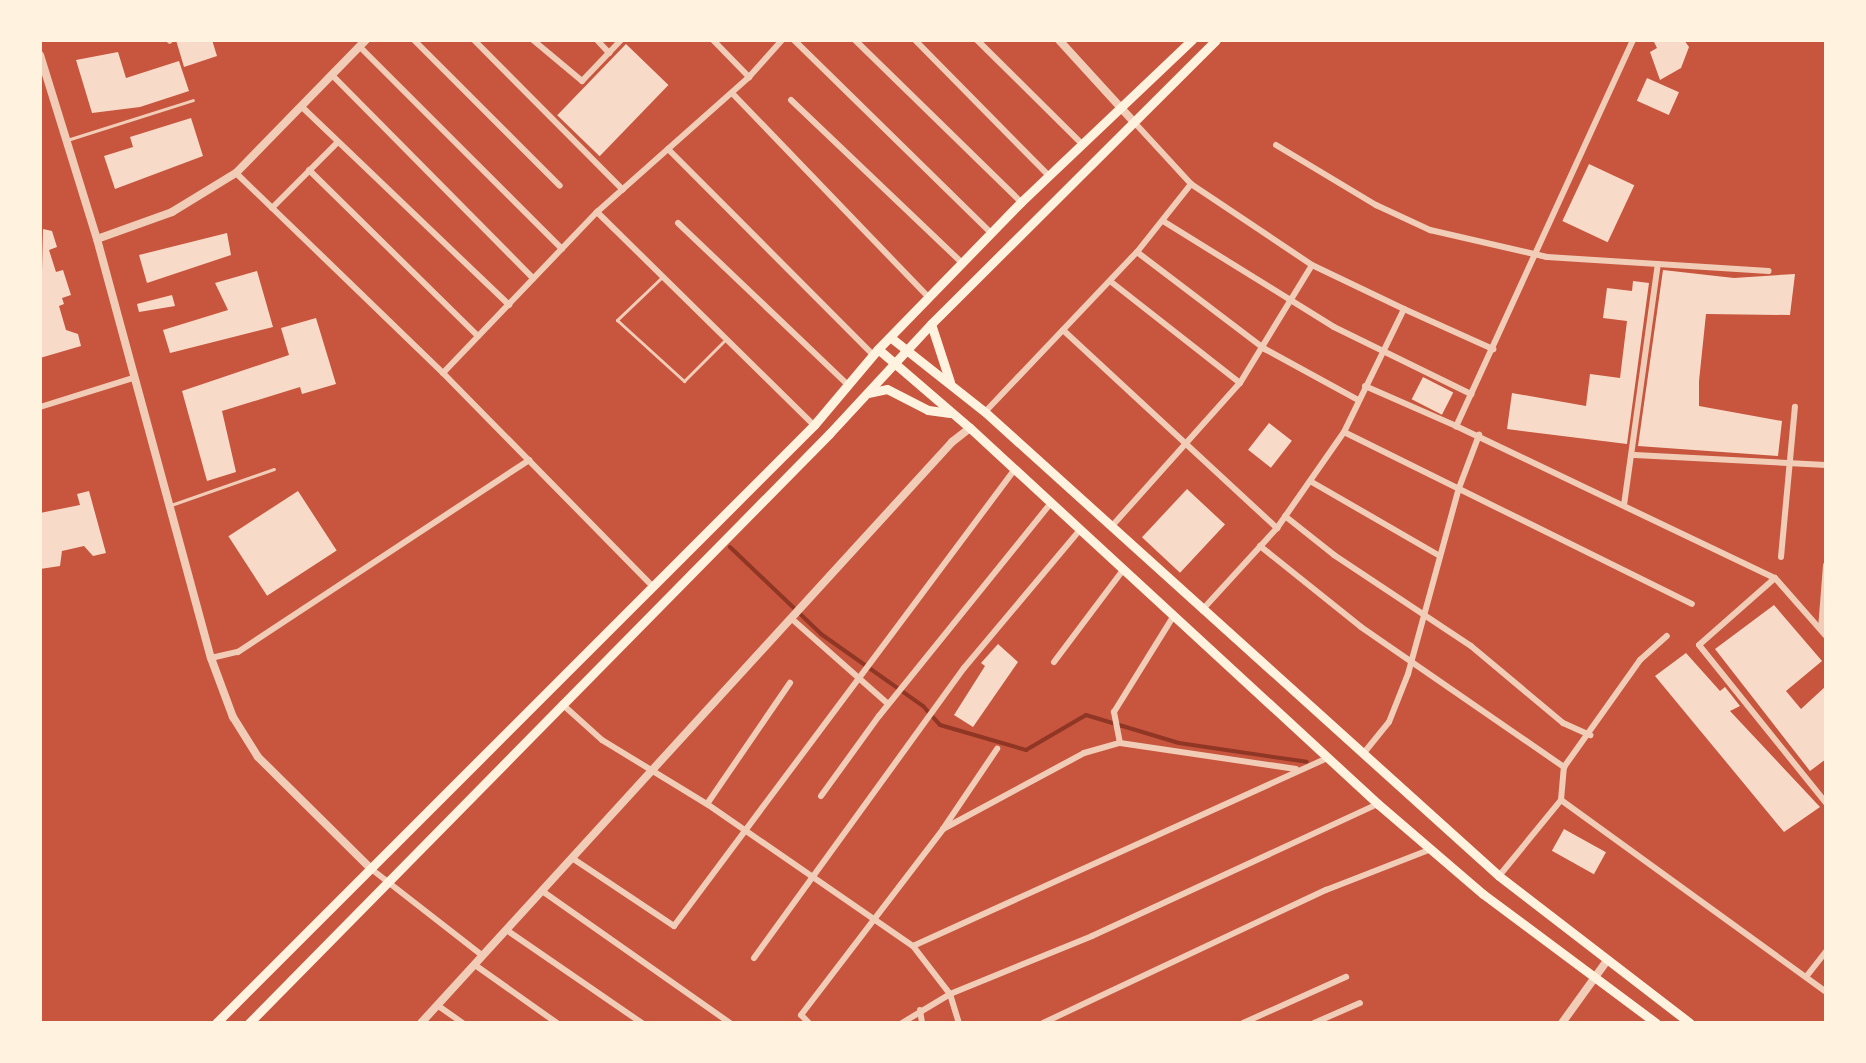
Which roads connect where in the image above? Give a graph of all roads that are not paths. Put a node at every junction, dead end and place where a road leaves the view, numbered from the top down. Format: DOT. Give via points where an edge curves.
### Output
graph roads {
  1 [pos="414,40"];
  2 [pos="474,40"];
  3 [pos="533,40"];
  4 [pos="597,40"];
  5 [pos="621,40"];
  6 [pos="713,40"];
  7 [pos="782,40"];
  8 [pos="794,40"];
  9 [pos="855,40"];
  10 [pos="915,40"];
  11 [pos="977,40"];
  12 [pos="1059,40"];
  13 [pos="1192,40"];
  14 [pos="1216,40"];
  15 [pos="1633,40"];
  16 [pos="362,43"];
  17 [pos="609,53"];
  18 [pos="40,55"];
  19 [pos="332,75"];
  20 [pos="749,77"];
  21 [pos="732,93"];
  22 [pos="193,100"];
  23 [pos="791,100"];
  24 [pos="301,106"];
  25 [pos="1123,109"];
  26 [pos="1134,122"];
  27 [pos="67,140"];
  28 [pos="338,142"];
  29 [pos="1082,144"];
  30 [pos="1276,145"];
  31 [pos="668,149"];
  32 [pos="309,170"];
  33 [pos="236,173"];
  34 [pos="1050,177"];
  35 [pos="1191,184"];
  36 [pos="560,186"];
  37 [pos="623,190"];
  38 [pos="1021,202"];
  39 [pos="272,208"];
  40 [pos="597,212"];
  41 [pos="1163,221"];
  42 [pos="678,223"];
  43 [pos="991,233"];
  44 [pos="97,239"];
  45 [pos="562,249"];
  46 [pos="1137,252"];
  47 [pos="1537,256"];
  48 [pos="962,263"];
  49 [pos="1658,264"];
  50 [pos="1312,265"];
  51 [pos="1769,271"];
  52 [pos="662,276"];
  53 [pos="533,278"];
  54 [pos="1110,281"];
  55 [pos="928,297"];
  56 [pos="1292,301"];
  57 [pos="509,305"];
  58 [pos="1404,309"];
  59 [pos="931,324"];
  60 [pos="1063,330"];
  61 [pos="478,336"];
  62 [pos="890,337"];
  63 [pos="726,339"];
  64 [pos="1265,349"];
  65 [pos="1493,349"];
  66 [pos="906,350"];
  67 [pos="875,352"];
  68 [pos="1381,354"];
  69 [pos="893,363"];
  70 [pos="443,373"];
  71 [pos="133,378"];
  72 [pos="950,383"];
  73 [pos="1240,383"];
  74 [pos="848,385"];
  75 [pos="1365,386"];
  76 [pos="1471,394"];
  77 [pos="863,395"];
  78 [pos="1358,400"];
  79 [pos="40,407"];
  80 [pos="1795,407"];
  81 [pos="985,412"];
  82 [pos="950,413"];
  83 [pos="814,425"];
  84 [pos="1456,426"];
  85 [pos="970,428"];
  86 [pos="1344,432"];
  87 [pos="1479,435"];
  88 [pos="1187,443"];
  89 [pos="1635,455"];
  90 [pos="529,460"];
  91 [pos="1826,465"];
  92 [pos="1789,466"];
  93 [pos="274,469"];
  94 [pos="1015,469"];
  95 [pos="1310,481"];
  96 [pos="1459,488"];
  97 [pos="1051,503"];
  98 [pos="171,505"];
  99 [pos="1624,505"];
  100 [pos="1285,516"];
  101 [pos="1112,526"];
  102 [pos="1277,528"];
  103 [pos="1080,530"];
  104 [pos="1260,546"];
  105 [pos="1440,556"];
  106 [pos="1781,557"];
  107 [pos="1826,565"];
  108 [pos="1123,570"];
  109 [pos="1775,578"];
  110 [pos="651,585"];
  111 [pos="1692,604"];
  112 [pos="1202,610"];
  113 [pos="1425,614"];
  114 [pos="1173,617"];
  115 [pos="792,619"];
  116 [pos="1823,633"];
  117 [pos="1667,636"];
  118 [pos="211,658"];
  119 [pos="1054,662"];
  120 [pos="1412,662"];
  121 [pos="857,680"];
  122 [pos="790,683"];
  123 [pos="562,704"];
  124 [pos="888,704"];
  125 [pos="1590,735"];
  126 [pos="1120,743"];
  127 [pos="997,749"];
  128 [pos="1361,757"];
  129 [pos="1327,758"];
  130 [pos="1564,767"];
  131 [pos="652,769"];
  132 [pos="1296,769"];
  133 [pos="821,796"];
  134 [pos="1561,800"];
  135 [pos="1826,803"];
  136 [pos="707,804"];
  137 [pos="1378,804"];
  138 [pos="943,829"];
  139 [pos="744,830"];
  140 [pos="1431,849"];
  141 [pos="575,860"];
  142 [pos="370,868"];
  143 [pos="1499,876"];
  144 [pos="815,879"];
  145 [pos="389,883"];
  146 [pos="545,893"];
  147 [pos="876,920"];
  148 [pos="508,931"];
  149 [pos="913,946"];
  150 [pos="1826,951"];
  151 [pos="483,956"];
  152 [pos="754,958"];
  153 [pos="1606,962"];
  154 [pos="475,965"];
  155 [pos="1346,977"];
  156 [pos="1806,977"];
  157 [pos="1594,978"];
  158 [pos="1826,992"];
  159 [pos="950,994"];
  160 [pos="1360,1003"];
  161 [pos="437,1005"];
  162 [pos="920,1010"];
  163 [pos="216,1023"];
  164 [pos="249,1023"];
  165 [pos="421,1023"];
  166 [pos="463,1023"];
  167 [pos="557,1023"];
  168 [pos="642,1023"];
  169 [pos="730,1023"];
  170 [pos="809,1023"];
  171 [pos="902,1023"];
  172 [pos="922,1023"];
  173 [pos="959,1023"];
  174 [pos="1043,1023"];
  175 [pos="1243,1023"];
  176 [pos="1314,1023"];
  177 [pos="1562,1023"];
  178 [pos="1656,1023"];
  179 [pos="1690,1023"];
  1 -- 36 [label="street"];
  2 -- 37 [label="street"];
  3 -- 17 [label="street" via="579,81"];
  4 -- 17 [label="street"];
  5 -- 17 [label="street"];
  6 -- 20 [label="street"];
  7 -- 20 [label="street"];
  8 -- 43 [label="street"];
  9 -- 38 [label="street"];
  10 -- 34 [label="street"];
  11 -- 29 [label="street"];
  12 -- 25 [label="street"];
  13 -- 25 [label="main road"];
  14 -- 26 [label="main road"];
  15 -- 47 [label="street"];
  16 -- 19 [label="street"];
  16 -- 45 [label="street"];
  18 -- 27 [label="street"];
  19 -- 24 [label="street"];
  19 -- 53 [label="street"];
  20 -- 21 [label="street"];
  21 -- 31 [label="street"];
  21 -- 55 [label="street"];
  22 -- 27 [label="lane"];
  23 -- 48 [label="street"];
  24 -- 28 [label="street"];
  24 -- 33 [label="street"];
  25 -- 26 [label="street"];
  25 -- 29 [label="main road"];
  26 -- 35 [label="street"];
  26 -- 59 [label="main road"];
  27 -- 44 [label="street"];
  28 -- 32 [label="street"];
  28 -- 57 [label="street"];
  29 -- 34 [label="main road"];
  30 -- 47 [label="street" via="1376,205 1430,230"];
  31 -- 37 [label="street"];
  31 -- 67 [label="street"];
  32 -- 39 [label="street"];
  32 -- 61 [label="street"];
  33 -- 39 [label="street"];
  33 -- 44 [label="street" via="172,212"];
  34 -- 38 [label="main road"];
  35 -- 41 [label="street"];
  35 -- 50 [label="street"];
  37 -- 40 [label="street"];
  38 -- 43 [label="main road"];
  39 -- 70 [label="street"];
  40 -- 45 [label="street"];
  40 -- 52 [label="street"];
  41 -- 46 [label="street"];
  41 -- 56 [label="street"];
  42 -- 74 [label="street"];
  43 -- 48 [label="main road"];
  44 -- 71 [label="street"];
  45 -- 53 [label="street"];
  46 -- 54 [label="street"];
  46 -- 64 [label="street"];
  47 -- 49 [label="street"];
  47 -- 65 [label="street"];
  48 -- 55 [label="main road"];
  49 -- 51 [label="street"];
  49 -- 89 [label="street"];
  50 -- 56 [label="street"];
  50 -- 58 [label="street"];
  52 -- 63 [label="street"];
  52 -- 63 [label="lane" via="617,320 684,381"];
  53 -- 57 [label="street"];
  54 -- 60 [label="street"];
  54 -- 73 [label="street"];
  55 -- 62 [label="main road"];
  56 -- 64 [label="street"];
  56 -- 68 [label="street"];
  57 -- 61 [label="street"];
  58 -- 65 [label="street"];
  58 -- 68 [label="street"];
  59 -- 66 [label="main road"];
  59 -- 72 [label="main road"];
  60 -- 81 [label="street"];
  60 -- 88 [label="street"];
  61 -- 70 [label="street"];
  62 -- 66 [label="main road"];
  62 -- 67 [label="main road"];
  63 -- 83 [label="street"];
  64 -- 73 [label="street"];
  64 -- 78 [label="street"];
  65 -- 76 [label="street"];
  66 -- 69 [label="main road"];
  66 -- 72 [label="main road"];
  67 -- 69 [label="main road"];
  67 -- 74 [label="main road"];
  68 -- 75 [label="street"];
  68 -- 76 [label="street"];
  69 -- 77 [label="main road"];
  69 -- 82 [label="main road"];
  70 -- 90 [label="street"];
  71 -- 79 [label="street"];
  71 -- 98 [label="street"];
  72 -- 81 [label="main road"];
  73 -- 88 [label="street"];
  74 -- 83 [label="main road"];
  75 -- 78 [label="street"];
  75 -- 84 [label="street"];
  76 -- 84 [label="street"];
  77 -- 82 [label="main road" via="887,389 928,410"];
  77 -- 123 [label="main road"];
  78 -- 86 [label="street"];
  80 -- 92 [label="street"];
  81 -- 101 [label="main road"];
  82 -- 85 [label="main road"];
  83 -- 110 [label="main road"];
  84 -- 87 [label="street"];
  85 -- 94 [label="main road"];
  85 -- 115 [label="street"];
  86 -- 95 [label="street"];
  86 -- 96 [label="street"];
  87 -- 96 [label="street"];
  87 -- 99 [label="street"];
  88 -- 101 [label="street"];
  88 -- 102 [label="street"];
  89 -- 92 [label="street"];
  89 -- 99 [label="street"];
  90 -- 110 [label="street"];
  90 -- 118 [label="street" via="238,652"];
  91 -- 92 [label="street"];
  92 -- 106 [label="street"];
  93 -- 98 [label="lane"];
  94 -- 97 [label="main road"];
  94 -- 121 [label="street"];
  95 -- 100 [label="street"];
  95 -- 105 [label="street"];
  96 -- 105 [label="street"];
  96 -- 111 [label="street"];
  97 -- 103 [label="main road"];
  97 -- 124 [label="street"];
  98 -- 118 [label="street"];
  99 -- 109 [label="street"];
  100 -- 102 [label="street"];
  100 -- 113 [label="street"];
  101 -- 112 [label="main road"];
  102 -- 104 [label="street"];
  103 -- 108 [label="main road"];
  103 -- 144 [label="street" via="964,668"];
  104 -- 112 [label="street"];
  104 -- 120 [label="street"];
  105 -- 113 [label="street"];
  107 -- 116 [label="street"];
  108 -- 114 [label="main road"];
  108 -- 119 [label="street"];
  109 -- 116 [label="street"];
  109 -- 135 [label="street" via="1699,645"];
  110 -- 142 [label="main road"];
  112 -- 128 [label="main road"];
  113 -- 120 [label="street"];
  113 -- 125 [label="street" via="1563,723"];
  114 -- 126 [label="street" via="1114,712"];
  114 -- 129 [label="main road"];
  115 -- 121 [label="street"];
  115 -- 131 [label="street"];
  117 -- 125 [label="street" via="1640,660"];
  118 -- 142 [label="street" via="233,717 258,757"];
  120 -- 128 [label="street" via="1389,722"];
  120 -- 130 [label="street"];
  121 -- 124 [label="street"];
  121 -- 139 [label="street"];
  122 -- 136 [label="street"];
  123 -- 131 [label="street" via="602,740"];
  123 -- 145 [label="main road"];
  124 -- 133 [label="street"];
  125 -- 130 [label="street"];
  126 -- 132 [label="street"];
  126 -- 138 [label="street" via="1084,753"];
  127 -- 138 [label="street"];
  128 -- 143 [label="main road"];
  129 -- 132 [label="street"];
  129 -- 137 [label="main road"];
  130 -- 134 [label="street"];
  131 -- 136 [label="street"];
  131 -- 141 [label="street"];
  132 -- 149 [label="street"];
  134 -- 143 [label="street"];
  134 -- 156 [label="street"];
  136 -- 139 [label="street"];
  137 -- 140 [label="main road"];
  137 -- 159 [label="street" via="1092,936"];
  138 -- 147 [label="street"];
  139 -- 141 [label="street" via="674,926"];
  139 -- 144 [label="street"];
  140 -- 157 [label="main road"];
  140 -- 174 [label="street" via="1326,890"];
  141 -- 146 [label="street"];
  142 -- 145 [label="street"];
  142 -- 163 [label="main road"];
  143 -- 153 [label="main road"];
  144 -- 147 [label="street"];
  144 -- 152 [label="street"];
  145 -- 151 [label="street"];
  145 -- 164 [label="main road"];
  146 -- 148 [label="street"];
  146 -- 169 [label="street"];
  147 -- 149 [label="street"];
  147 -- 170 [label="street" via="801,1015"];
  148 -- 151 [label="street"];
  148 -- 168 [label="street"];
  149 -- 159 [label="street"];
  150 -- 156 [label="street"];
  151 -- 154 [label="street"];
  153 -- 157 [label="street"];
  153 -- 179 [label="main road"];
  154 -- 161 [label="street"];
  154 -- 167 [label="street"];
  155 -- 175 [label="street"];
  156 -- 158 [label="street"];
  157 -- 177 [label="street"];
  157 -- 178 [label="main road"];
  159 -- 162 [label="street"];
  159 -- 173 [label="street"];
  160 -- 176 [label="street"];
  161 -- 165 [label="street"];
  161 -- 166 [label="street"];
  162 -- 171 [label="street"];
  162 -- 172 [label="street"];
}
